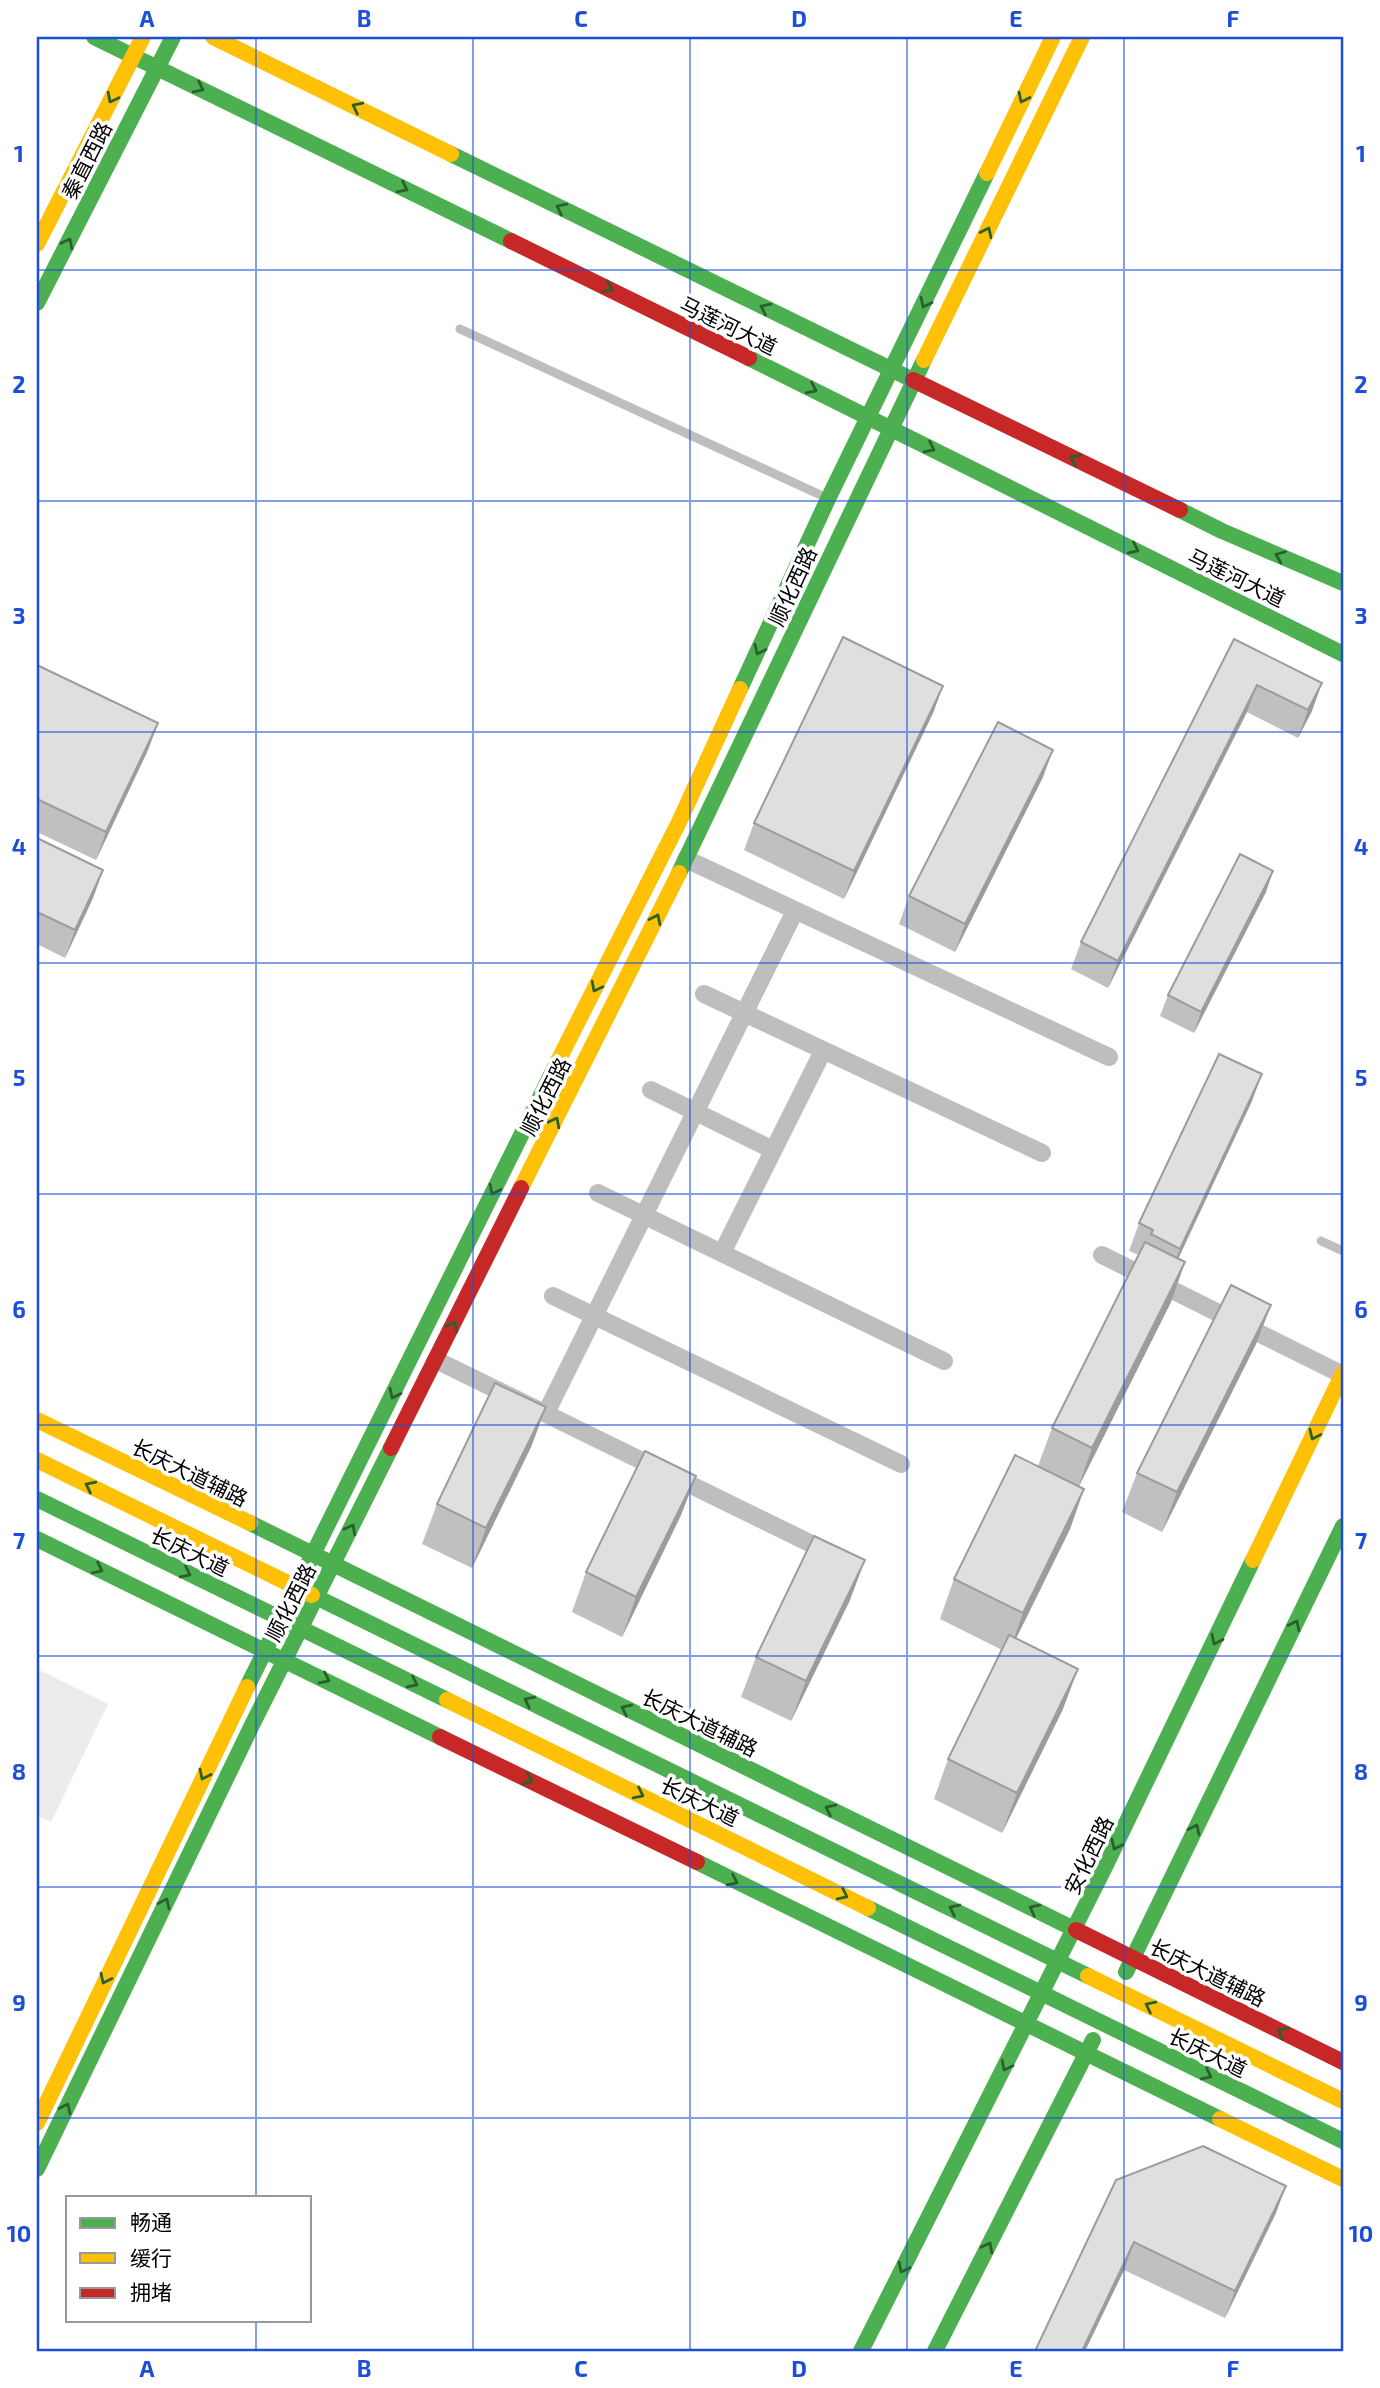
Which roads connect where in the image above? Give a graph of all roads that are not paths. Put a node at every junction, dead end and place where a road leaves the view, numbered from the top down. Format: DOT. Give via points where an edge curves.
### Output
graph roads {
  1 [pos="94,37"];
  2 [pos="143,37"];
  3 [pos="173,37"];
  4 [pos="213,37"];
  5 [pos="1053,37"];
  6 [pos="1082,37"];
  7 [pos="133,56"];
  8 [pos="157,68"];
  9 [pos="37,244"];
  10 [pos="37,303"];
  11 [pos="460,329"];
  12 [pos="892,370"];
  13 [pos="914,381"];
  14 [pos="869,417"];
  15 [pos="891,428"];
  16 [pos="828,499"];
  17 [pos="1343,583"];
  18 [pos="1343,654"];
  19 [pos="686,859"];
  20 [pos="795,911"];
  21 [pos="704,994"];
  22 [pos="745,1013"];
  23 [pos="823,1051"];
  24 [pos="1109,1057"];
  25 [pos="651,1090"];
  26 [pos="695,1112"];
  27 [pos="773,1150"];
  28 [pos="1042,1153"];
  29 [pos="598,1193"];
  30 [pos="644,1215"];
  31 [pos="1321,1241"];
  32 [pos="1343,1251"];
  33 [pos="722,1253"];
  34 [pos="1102,1255"];
  35 [pos="553,1296"];
  36 [pos="594,1316"];
  37 [pos="436,1360"];
  38 [pos="944,1361"];
  39 [pos="1343,1374"];
  40 [pos="546,1413"];
  41 [pos="37,1420"];
  42 [pos="37,1460"];
  43 [pos="901,1464"];
  44 [pos="37,1499"];
  45 [pos="1343,1526"];
  46 [pos="37,1539"];
  47 [pos="314,1555"];
  48 [pos="840,1558"];
  49 [pos="333,1565"];
  50 [pos="297,1587"];
  51 [pos="317,1597"];
  52 [pos="281,1619"];
  53 [pos="301,1628"];
  54 [pos="265,1651"];
  55 [pos="285,1660"];
  56 [pos="1075,1929"];
  57 [pos="1133,1958"];
  58 [pos="1059,1961"];
  59 [pos="1042,1993"];
  60 [pos="1109,2006"];
  61 [pos="1027,2024"];
  62 [pos="1087,2053"];
  63 [pos="1343,2062"];
  64 [pos="1343,2101"];
  65 [pos="37,2123"];
  66 [pos="1343,2141"];
  67 [pos="37,2169"];
  68 [pos="1343,2179"];
  69 [pos="861,2351"];
  70 [pos="935,2351"];
  1 -- 7 [label="street, 马莲河大道"];
  2 -- 7 [label="street, 秦直西路"];
  3 -- 8 [label="street, 秦直西路"];
  12 -- 4 [label="street, 马莲河大道, one-way"];
  5 -- 12 [label="street, 顺化西路, one-way"];
  13 -- 6 [label="street, 顺化西路, one-way"];
  7 -- 8 [label="street, 马莲河大道"];
  7 -- 9 [label="street, 秦直西路, one-way"];
  10 -- 8 [label="street, 秦直西路, one-way"];
  8 -- 14 [label="street, 马莲河大道, one-way"];
  11 -- 16 [label="lane"];
  12 -- 13 [label="street, 马莲河大道"];
  12 -- 14 [label="street, 顺化西路"];
  13 -- 15 [label="street, 顺化西路"];
  17 -- 13 [label="street, 马莲河大道, one-way" via="1222,531"];
  14 -- 15 [label="street, 马莲河大道"];
  14 -- 16 [label="street, 顺化西路"];
  15 -- 18 [label="street, 马莲河大道, one-way"];
  15 -- 19 [label="street, 顺化西路"];
  16 -- 47 [label="street, 顺化西路, one-way" via="679,822"];
  19 -- 20 [label="street"];
  37 -- 19 [label="street, 顺化西路, one-way"];
  20 -- 22 [label="street"];
  20 -- 24 [label="street"];
  21 -- 22 [label="street"];
  22 -- 23 [label="street"];
  22 -- 26 [label="street"];
  23 -- 27 [label="street"];
  23 -- 28 [label="street"];
  25 -- 26 [label="street"];
  26 -- 27 [label="street"];
  26 -- 30 [label="street"];
  27 -- 33 [label="street"];
  29 -- 30 [label="street"];
  30 -- 33 [label="street"];
  30 -- 36 [label="street"];
  31 -- 32 [label="lane"];
  33 -- 38 [label="street"];
  34 -- 39 [label="street"];
  35 -- 36 [label="street"];
  36 -- 40 [label="street"];
  36 -- 43 [label="street"];
  37 -- 40 [label="street"];
  49 -- 37 [label="street, 顺化西路, one-way"];
  39 -- 56 [label="street, 安化西路, one-way"];
  40 -- 48 [label="street"];
  41 -- 47 [label="street, 长庆大道辅路"];
  50 -- 42 [label="street, 长庆大道, one-way"];
  44 -- 52 [label="street, 长庆大道, one-way"];
  57 -- 45 [label="street, one-way"];
  46 -- 54 [label="street, one-way"];
  47 -- 49 [label="street, 长庆大道辅路"];
  47 -- 50 [label="street, 顺化西路"];
  49 -- 51 [label="street, 顺化西路"];
  56 -- 49 [label="street, 长庆大道辅路, one-way"];
  50 -- 51 [label="street, 长庆大道"];
  50 -- 52 [label="street, 顺化西路"];
  51 -- 53 [label="street, 顺化西路"];
  58 -- 51 [label="street, 长庆大道, one-way"];
  52 -- 53 [label="street, 长庆大道"];
  52 -- 54 [label="street, 顺化西路"];
  53 -- 55 [label="street, 顺化西路"];
  53 -- 59 [label="street, 长庆大道, one-way"];
  54 -- 55 [label="street"];
  54 -- 65 [label="street, 顺化西路, one-way"];
  55 -- 61 [label="street, one-way"];
  67 -- 55 [label="street, 顺化西路, one-way"];
  56 -- 57 [label="street, 长庆大道辅路"];
  56 -- 58 [label="street, 安化西路"];
  57 -- 60 [label="street"];
  63 -- 57 [label="street, 长庆大道辅路, one-way"];
  58 -- 59 [label="street, 安化西路"];
  58 -- 60 [label="street, 长庆大道"];
  59 -- 60 [label="street, 长庆大道"];
  59 -- 61 [label="street, 安化西路"];
  60 -- 62 [label="street"];
  64 -- 60 [label="street, 长庆大道, one-way"];
  60 -- 66 [label="street, 长庆大道, one-way"];
  61 -- 62 [label="street"];
  61 -- 69 [label="street, 安化西路, one-way"];
  62 -- 68 [label="street"];
  70 -- 62 [label="street, one-way"];
}
